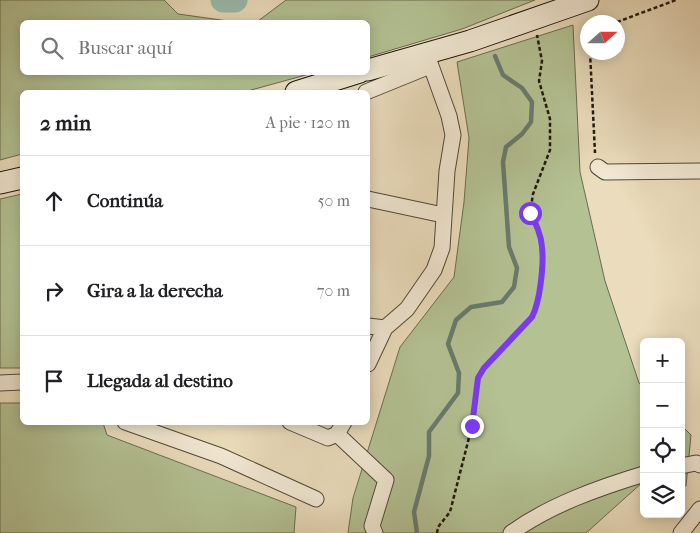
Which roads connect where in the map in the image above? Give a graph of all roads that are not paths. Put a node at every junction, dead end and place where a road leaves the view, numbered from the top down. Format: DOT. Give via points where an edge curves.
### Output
graph roads {
  1 [pos="588,0"];
  2 [pos="428,59"];
  3 [pos="370,70"];
  4 [pos="350,75"];
  5 [pos="302,90"];
  6 [pos="370,90"];
  7 [pos="598,167"];
  8 [pos="700,171"];
  9 [pos="20,178"];
  10 [pos="0,183"];
  11 [pos="370,199"];
  12 [pos="444,215"];
  13 [pos="370,326"];
  14 [pos="385,328"];
  15 [pos="370,360"];
  16 [pos="20,382"];
  17 [pos="0,383"];
  18 [pos="133,425"];
  19 [pos="297,425"];
  20 [pos="341,428"];
  21 [pos="685,465"];
  22 [pos="700,465"];
  23 [pos="640,475"];
  24 [pos="316,499"];
  25 [pos="700,509"];
  26 [pos="375,533"];
  27 [pos="510,533"];
  28 [pos="681,533"];
  1 -- 2 [label="main road"];
  2 -- 3 [label="main road"];
  2 -- 6 [label="street"];
  2 -- 12 [label="street" via="449,116 452,134"];
  4 -- 5 [label="main road"];
  7 -- 8 [label="street" via="605,172"];
  9 -- 10 [label="main road"];
  11 -- 12 [label="street"];
  12 -- 14 [label="street" via="442,248 434,270 407,308"];
  13 -- 14 [label="street"];
  14 -- 15 [label="street"];
  16 -- 17 [label="street"];
  18 -- 24 [label="street" via="221,456"];
  19 -- 20 [label="street" via="328,438"];
  20 -- 26 [label="street" via="386,480 372,526"];
  21 -- 22 [label="street"];
  23 -- 27 [label="street" via="578,496"];
  25 -- 28 [label="street"];
}
